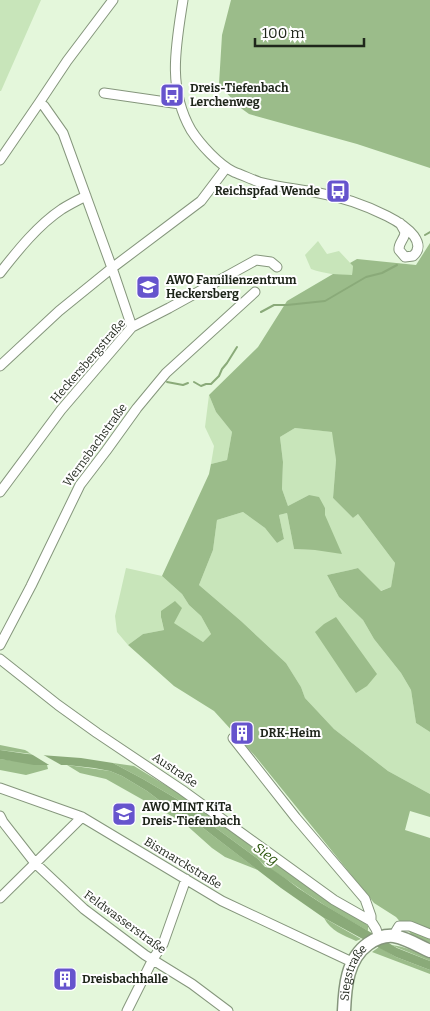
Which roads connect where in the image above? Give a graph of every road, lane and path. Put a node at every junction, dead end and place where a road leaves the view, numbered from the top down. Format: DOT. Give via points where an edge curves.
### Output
graph roads {
  1 [pos="113,0"];
  2 [pos="183,0"];
  3 [pos="104,93"];
  4 [pos="39,103"];
  5 [pos="180,104"];
  6 [pos="0,160"];
  7 [pos="226,168"];
  8 [pos="86,196"];
  9 [pos="400,223"];
  10 [pos="277,267"];
  11 [pos="112,268"];
  12 [pos="0,273"];
  13 [pos="255,292"];
  14 [pos="132,327"];
  15 [pos="0,365"];
  16 [pos="0,492"];
  17 [pos="0,646"];
  18 [pos="0,659"];
  19 [pos="233,738"];
  20 [pos="0,788"];
  21 [pos="0,816"];
  22 [pos="82,817"];
  23 [pos="36,863"];
  24 [pos="186,879"];
  25 [pos="0,898"];
  26 [pos="382,932"];
  27 [pos="430,934"];
  28 [pos="430,951"];
  29 [pos="153,959"];
  30 [pos="352,962"];
  31 [pos="127,1011"];
  32 [pos="228,1011"];
  33 [pos="344,1011"];
  1 -- 4 [label="street"];
  2 -- 5 [label="street" via="175,50 175,78"];
  3 -- 5 [label="street"];
  4 -- 6 [label="street"];
  4 -- 8 [label="street" via="64,133"];
  5 -- 7 [label="street" via="192,130"];
  7 -- 9 [label="street" via="258,182 353,201"];
  7 -- 11 [label="street" via="201,201"];
  8 -- 11 [label="street"];
  8 -- 12 [label="street" via="62,209 39,228"];
  10 -- 14 [label="street, Heckersbergstraße" via="271,262 256,260"];
  11 -- 14 [label="street"];
  11 -- 15 [label="street"];
  13 -- 17 [label="street, Wernsbachstraße" via="166,374 80,485"];
  14 -- 16 [label="street, Heckersbergstraße" via="61,410"];
  18 -- 26 [label="street, Austraße" via="97,733"];
  19 -- 26 [label="street" via="365,899"];
  20 -- 22 [label="street, Bismarckstraße"];
  21 -- 23 [label="street, Feldwasserstraße"];
  22 -- 23 [label="street"];
  22 -- 24 [label="street, Bismarckstraße"];
  23 -- 25 [label="street"];
  23 -- 29 [label="street, Feldwasserstraße" via="84,909"];
  24 -- 29 [label="street" via="163,944"];
  24 -- 30 [label="street, Bismarckstraße" via="222,901"];
  26 -- 27 [label="street" via="410,926"];
  26 -- 28 [label="street"];
  26 -- 30 [label="street, Siegstraße"];
  29 -- 31 [label="street"];
  29 -- 32 [label="street, Feldwasserstraße"];
  30 -- 33 [label="street, Siegstraße"];
}
